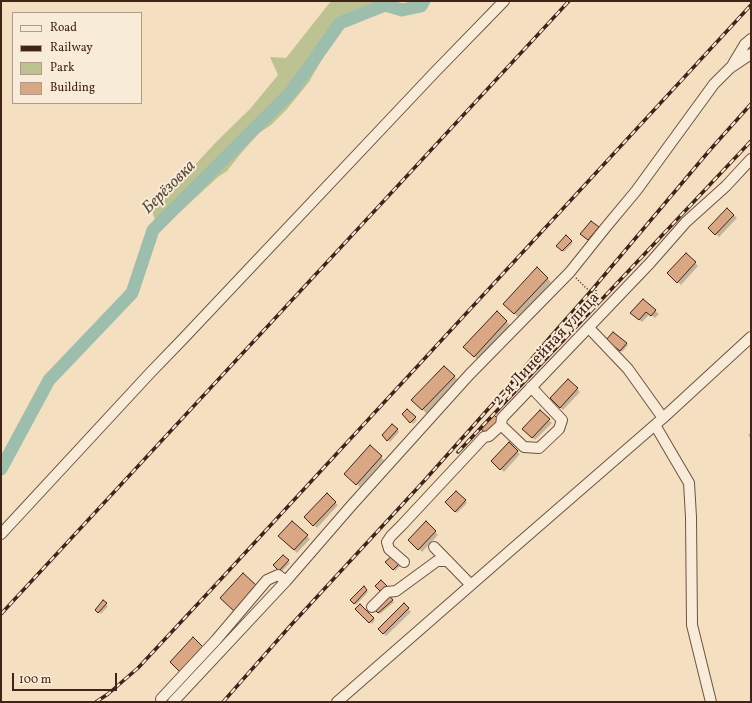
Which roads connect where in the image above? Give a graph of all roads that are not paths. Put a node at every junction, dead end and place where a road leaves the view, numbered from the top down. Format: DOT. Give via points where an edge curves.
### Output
graph roads {
  1 [pos="504,1"];
  2 [pos="751,39"];
  3 [pos="751,54"];
  4 [pos="730,68"];
  5 [pos="751,159"];
  6 [pos="589,328"];
  7 [pos="751,336"];
  8 [pos="532,387"];
  9 [pos="663,418"];
  10 [pos="501,425"];
  11 [pos="655,425"];
  12 [pos="1,534"];
  13 [pos="434,547"];
  14 [pos="448,561"];
  15 [pos="404,562"];
  16 [pos="286,581"];
  17 [pos="471,585"];
  18 [pos="372,607"];
  19 [pos="161,699"];
  20 [pos="173,702"];
  21 [pos="337,702"];
  22 [pos="711,702"];
  1 -- 12 [label="street" via="151,372"];
  2 -- 4 [label="street"];
  3 -- 4 [label="street"];
  4 -- 16 [label="street" via="714,84 636,191 570,272 469,375"];
  5 -- 6 [label="street, 2-я Линейная улица" via="686,222"];
  6 -- 8 [label="street, 2-я Линейная улица"];
  6 -- 9 [label="street" via="628,369"];
  7 -- 9 [label="street"];
  8 -- 10 [label="street, 2-я Линейная улица" via="502,418"];
  8 -- 10 [label="street" via="562,420 559,429 539,448 524,447"];
  9 -- 11 [label="street"];
  10 -- 15 [label="street, 2-я Линейная улица" via="489,436 484,437 390,536 387,542 389,549"];
  11 -- 17 [label="street"];
  11 -- 22 [label="street" via="689,483 692,625"];
  13 -- 14 [label="street"];
  14 -- 17 [label="street"];
  14 -- 18 [label="street" via="437,561 396,591 387,592"];
  16 -- 19 [label="street" via="278,575 267,580"];
  16 -- 20 [label="street"];
  17 -- 21 [label="street"];
}
